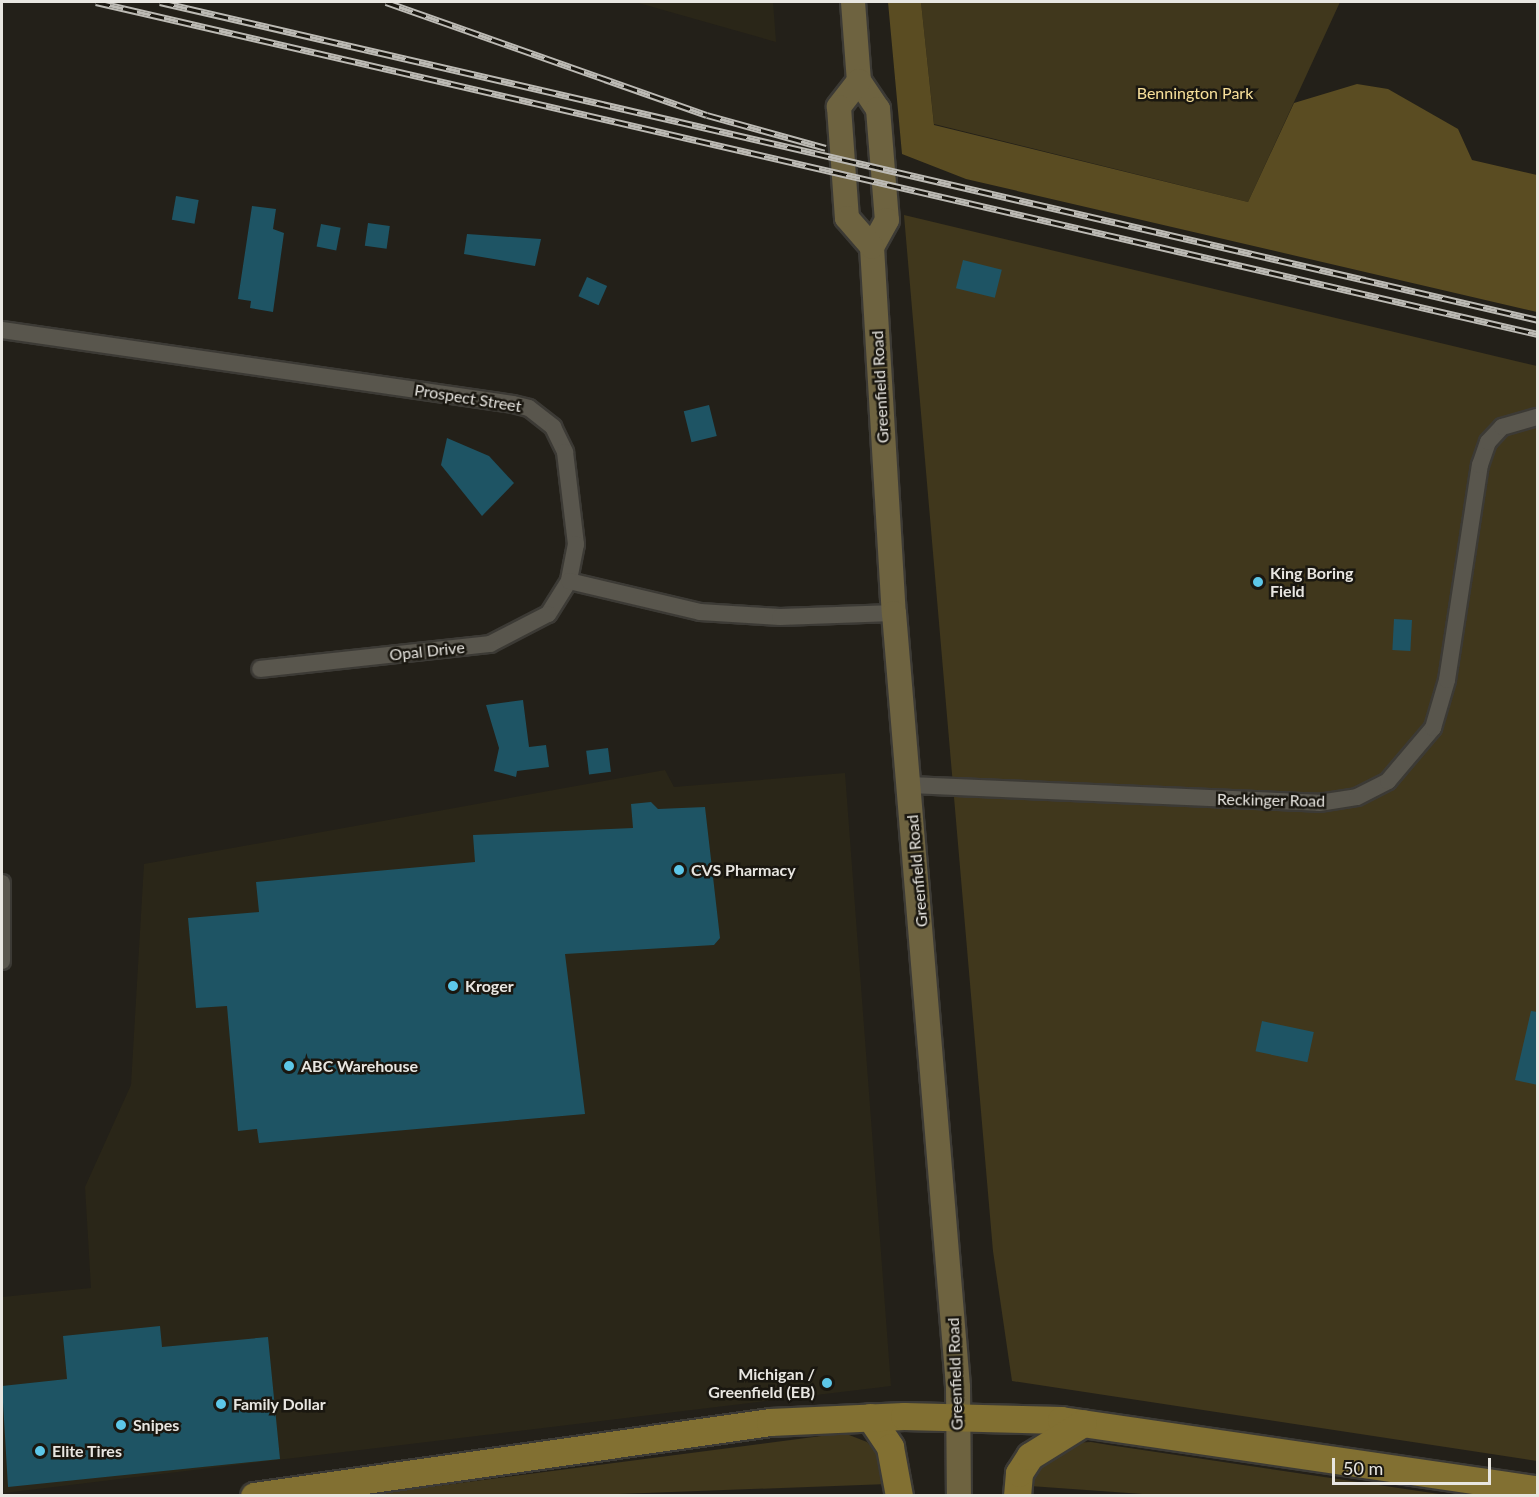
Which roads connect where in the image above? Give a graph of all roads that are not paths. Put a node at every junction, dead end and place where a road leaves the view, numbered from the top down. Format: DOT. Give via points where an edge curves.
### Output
graph roads {
  1 [pos="853,2"];
  2 [pos="859,81"];
  3 [pos="872,247"];
  4 [pos="2,330"];
  5 [pos="1538,417"];
  6 [pos="569,581"];
  7 [pos="894,613"];
  8 [pos="260,669"];
  9 [pos="910,785"];
  10 [pos="2,883"];
  11 [pos="2,961"];
  12 [pos="955,1416"];
  13 [pos="870,1417"];
  14 [pos="1083,1423"];
  15 [pos="1538,1490"];
  16 [pos="254,1496"];
  17 [pos="899,1496"];
  18 [pos="959,1496"];
  19 [pos="1017,1496"];
  1 -- 2 [label="main road"];
  2 -- 3 [label="main road" via="878,109 887,220"];
  2 -- 3 [label="main road" via="839,107 847,218"];
  3 -- 7 [label="main road, Greenfield Road"];
  4 -- 6 [label="street, Prospect Street" via="529,408 553,427 565,452 576,544"];
  5 -- 9 [label="street, Reckinger Road" via="1502,427 1488,442 1480,465 1436,719 1409,761 1388,781 1357,797 1319,804"];
  6 -- 7 [label="street" via="700,612 780,617"];
  6 -- 8 [label="street, Opal Drive" via="548,614 490,644"];
  7 -- 9 [label="main road, Greenfield Road"];
  9 -- 12 [label="main road, Greenfield Road" via="958,1387"];
  10 -- 11 [label="street"];
  12 -- 13 [label="main road"];
  12 -- 14 [label="main road"];
  12 -- 18 [label="main road, Greenfield Road"];
  13 -- 16 [label="main road" via="770,1422"];
  13 -- 17 [label="main road" via="890,1447"];
  14 -- 15 [label="main road"];
  14 -- 19 [label="main road" via="1030,1456 1019,1473"];
}
